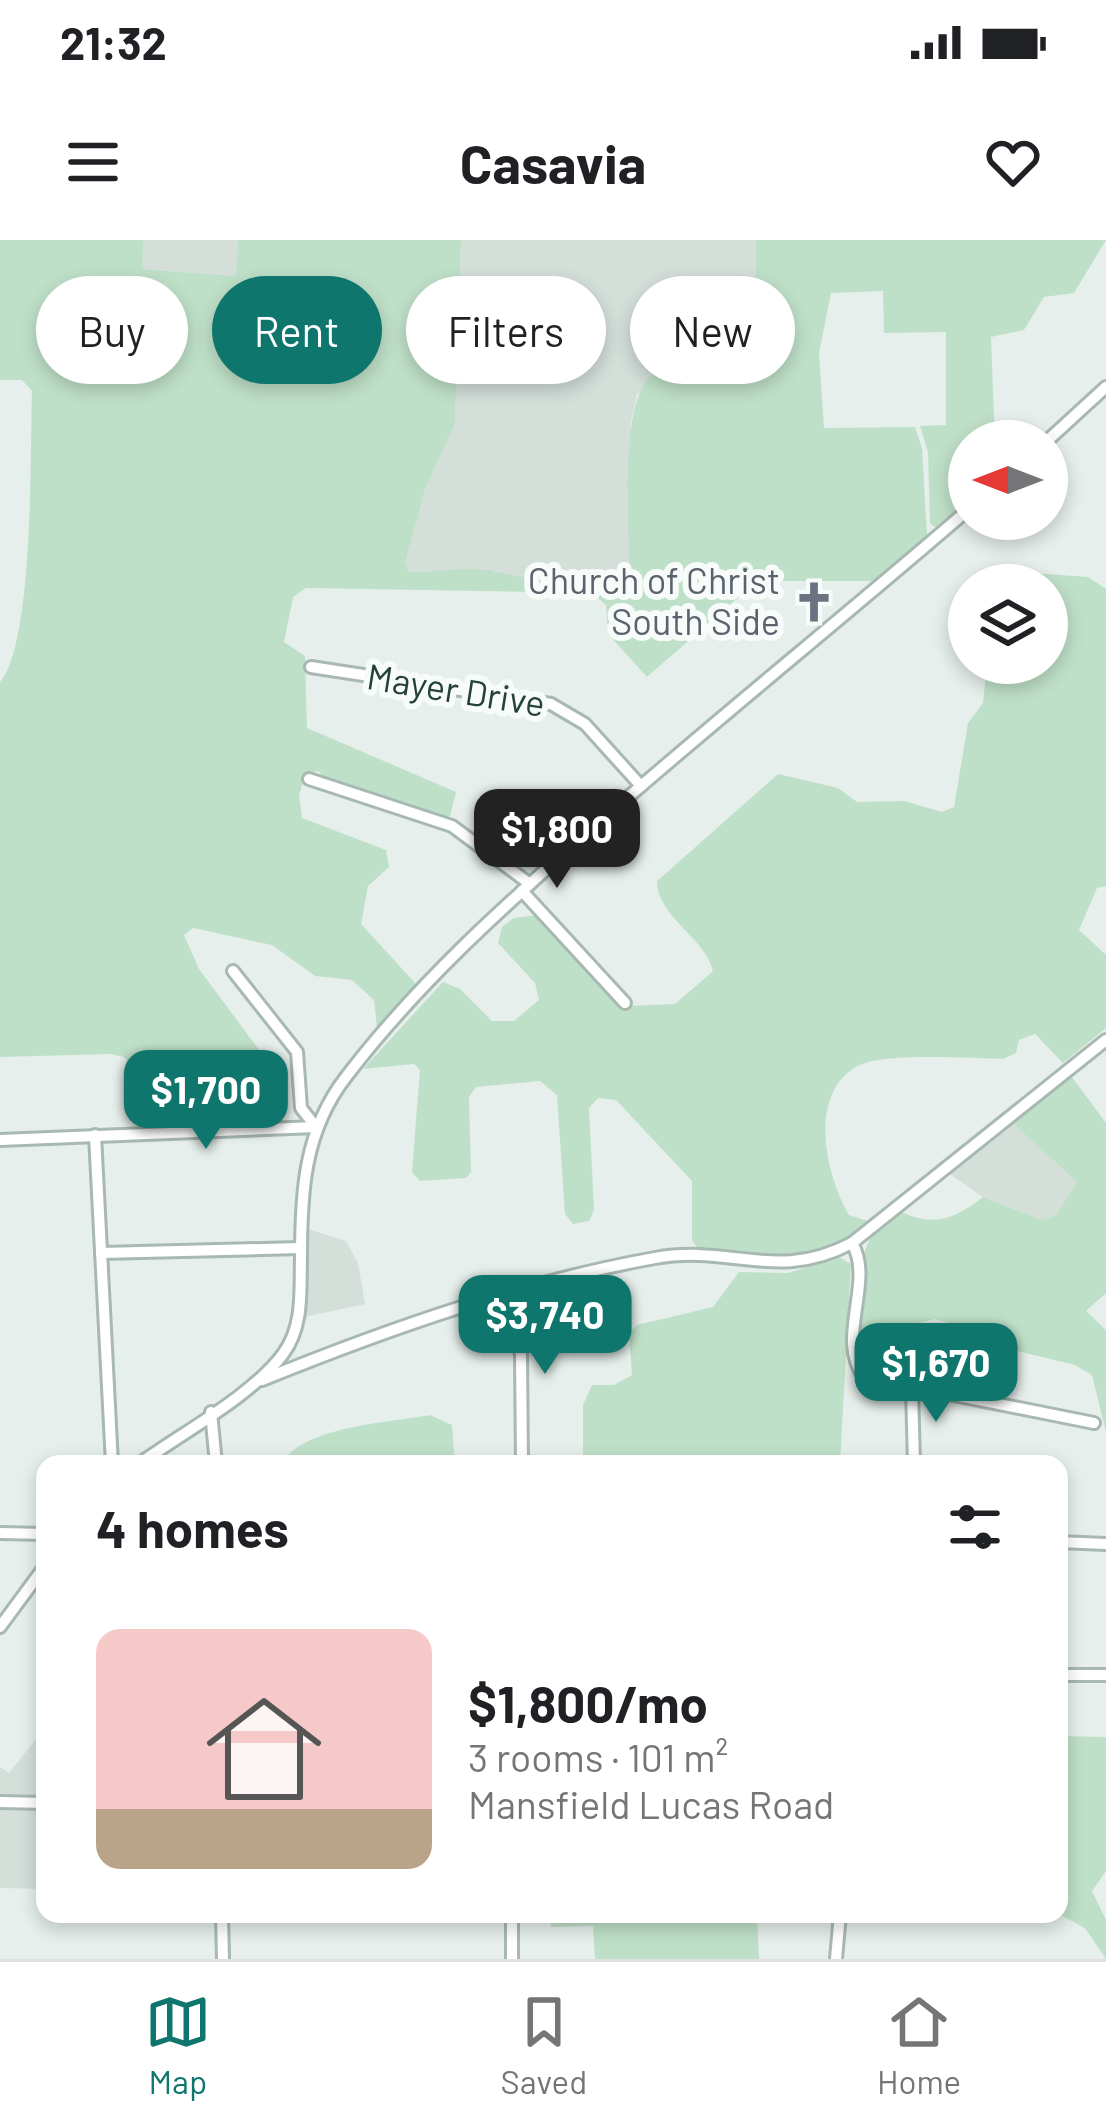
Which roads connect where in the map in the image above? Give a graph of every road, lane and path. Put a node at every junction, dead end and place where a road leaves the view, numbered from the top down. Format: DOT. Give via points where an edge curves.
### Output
graph roads {
  1 [pos="1106,387"];
  2 [pos="1068,422"];
  3 [pos="948,527"];
  4 [pos="311,667"];
  5 [pos="309,779"];
  6 [pos="640,786"];
  7 [pos="526,888"];
  8 [pos="233,971"];
  9 [pos="625,1003"];
  10 [pos="1106,1040"];
  11 [pos="316,1127"];
  12 [pos="95,1135"];
  13 [pos="0,1140"];
  14 [pos="852,1243"];
  15 [pos="301,1248"];
  16 [pos="101,1253"];
  17 [pos="511,1295"];
  18 [pos="289,1345"];
  19 [pos="309,1360"];
  20 [pos="248,1385"];
  21 [pos="912,1388"];
  22 [pos="211,1412"];
  23 [pos="1094,1423"];
  24 [pos="112,1455"];
  25 [pos="151,1455"];
  26 [pos="215,1455"];
  27 [pos="522,1455"];
  28 [pos="914,1455"];
  29 [pos="0,1533"];
  30 [pos="36,1534"];
  31 [pos="1068,1542"];
  32 [pos="1106,1544"];
  33 [pos="36,1578"];
  34 [pos="0,1627"];
  35 [pos="1068,1675"];
  36 [pos="1106,1675"];
  37 [pos="0,1802"];
  38 [pos="36,1803"];
  39 [pos="222,1923"];
  40 [pos="512,1923"];
  41 [pos="839,1923"];
  42 [pos="223,1959"];
  43 [pos="512,1959"];
  44 [pos="836,1959"];
  1 -- 2 [label="street"];
  3 -- 6 [label="street"];
  4 -- 6 [label="street, Mayer Drive" via="562,707"];
  5 -- 7 [label="street" via="452,826"];
  6 -- 7 [label="street"];
  7 -- 9 [label="street"];
  7 -- 11 [label="street" via="392,1022"];
  8 -- 11 [label="street" via="297,1052 300,1101"];
  10 -- 14 [label="street"];
  11 -- 12 [label="street"];
  11 -- 15 [label="street"];
  12 -- 13 [label="street"];
  12 -- 16 [label="street"];
  14 -- 17 [label="street" via="800,1264 664,1256"];
  14 -- 21 [label="street" via="859,1257 860,1372"];
  15 -- 16 [label="street"];
  15 -- 18 [label="street" via="299,1317"];
  16 -- 24 [label="street"];
  17 -- 19 [label="street"];
  17 -- 27 [label="street"];
  18 -- 19 [label="street"];
  18 -- 20 [label="street"];
  19 -- 20 [label="street"];
  20 -- 22 [label="street"];
  21 -- 23 [label="street"];
  21 -- 28 [label="street"];
  22 -- 25 [label="street"];
  22 -- 26 [label="street"];
  29 -- 30 [label="street"];
  31 -- 32 [label="street"];
  33 -- 34 [label="street"];
  35 -- 36 [label="street"];
  37 -- 38 [label="street"];
  39 -- 42 [label="street"];
  40 -- 43 [label="street"];
  41 -- 44 [label="street"];
}
